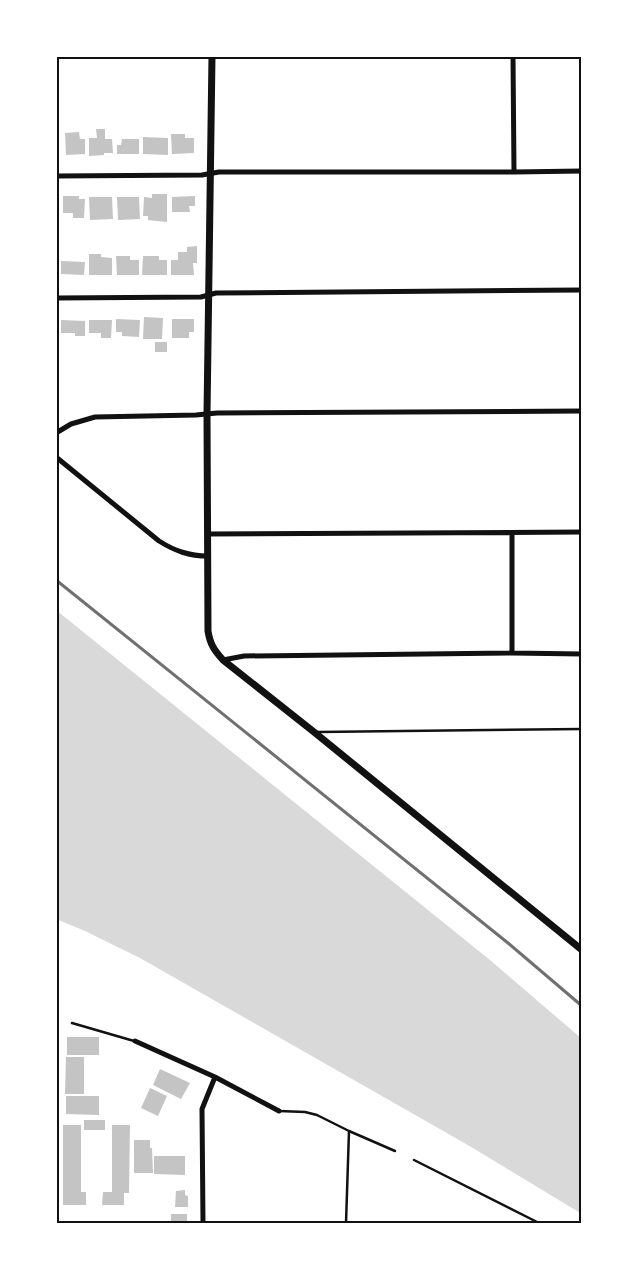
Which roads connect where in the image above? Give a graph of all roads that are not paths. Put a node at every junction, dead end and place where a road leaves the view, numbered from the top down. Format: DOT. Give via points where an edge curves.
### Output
graph roads {
  1 [pos="212,56"];
  2 [pos="513,56"];
  3 [pos="582,171"];
  4 [pos="514,172"];
  5 [pos="210,174"];
  6 [pos="56,176"];
  7 [pos="582,290"];
  8 [pos="209,295"];
  9 [pos="56,298"];
  10 [pos="582,412"];
  11 [pos="207,414"];
  12 [pos="56,433"];
  13 [pos="56,457"];
  14 [pos="582,532"];
  15 [pos="512,533"];
  16 [pos="208,534"];
  17 [pos="208,556"];
  18 [pos="512,654"];
  19 [pos="582,654"];
  20 [pos="223,660"];
  21 [pos="582,729"];
  22 [pos="314,732"];
  23 [pos="582,950"];
  24 [pos="72,1023"];
  25 [pos="135,1041"];
  26 [pos="215,1077"];
  27 [pos="279,1111"];
  28 [pos="348,1131"];
  29 [pos="395,1151"];
  30 [pos="414,1160"];
  31 [pos="203,1223"];
  32 [pos="346,1223"];
  33 [pos="539,1223"];
  1 -- 5 [label="street"];
  2 -- 4 [label="street"];
  3 -- 4 [label="street"];
  4 -- 5 [label="street"];
  5 -- 6 [label="street"];
  5 -- 8 [label="street"];
  7 -- 8 [label="street"];
  8 -- 9 [label="street"];
  8 -- 11 [label="street"];
  10 -- 11 [label="street"];
  11 -- 12 [label="street" via="95,417 71,424"];
  11 -- 16 [label="street"];
  13 -- 17 [label="street" via="159,541 188,555"];
  14 -- 15 [label="street"];
  15 -- 16 [label="street"];
  15 -- 18 [label="street"];
  16 -- 17 [label="street"];
  17 -- 20 [label="street" via="208,631 210,643"];
  18 -- 19 [label="street"];
  18 -- 20 [label="street" via="244,656"];
  20 -- 22 [label="street"];
  21 -- 22 [label="lane"];
  22 -- 23 [label="street"];
  24 -- 25 [label="lane"];
  25 -- 26 [label="street"];
  26 -- 27 [label="street"];
  26 -- 31 [label="street" via="202,1110"];
  27 -- 28 [label="lane" via="317,1115"];
  28 -- 29 [label="lane"];
  28 -- 32 [label="lane"];
  30 -- 33 [label="lane"];
}
